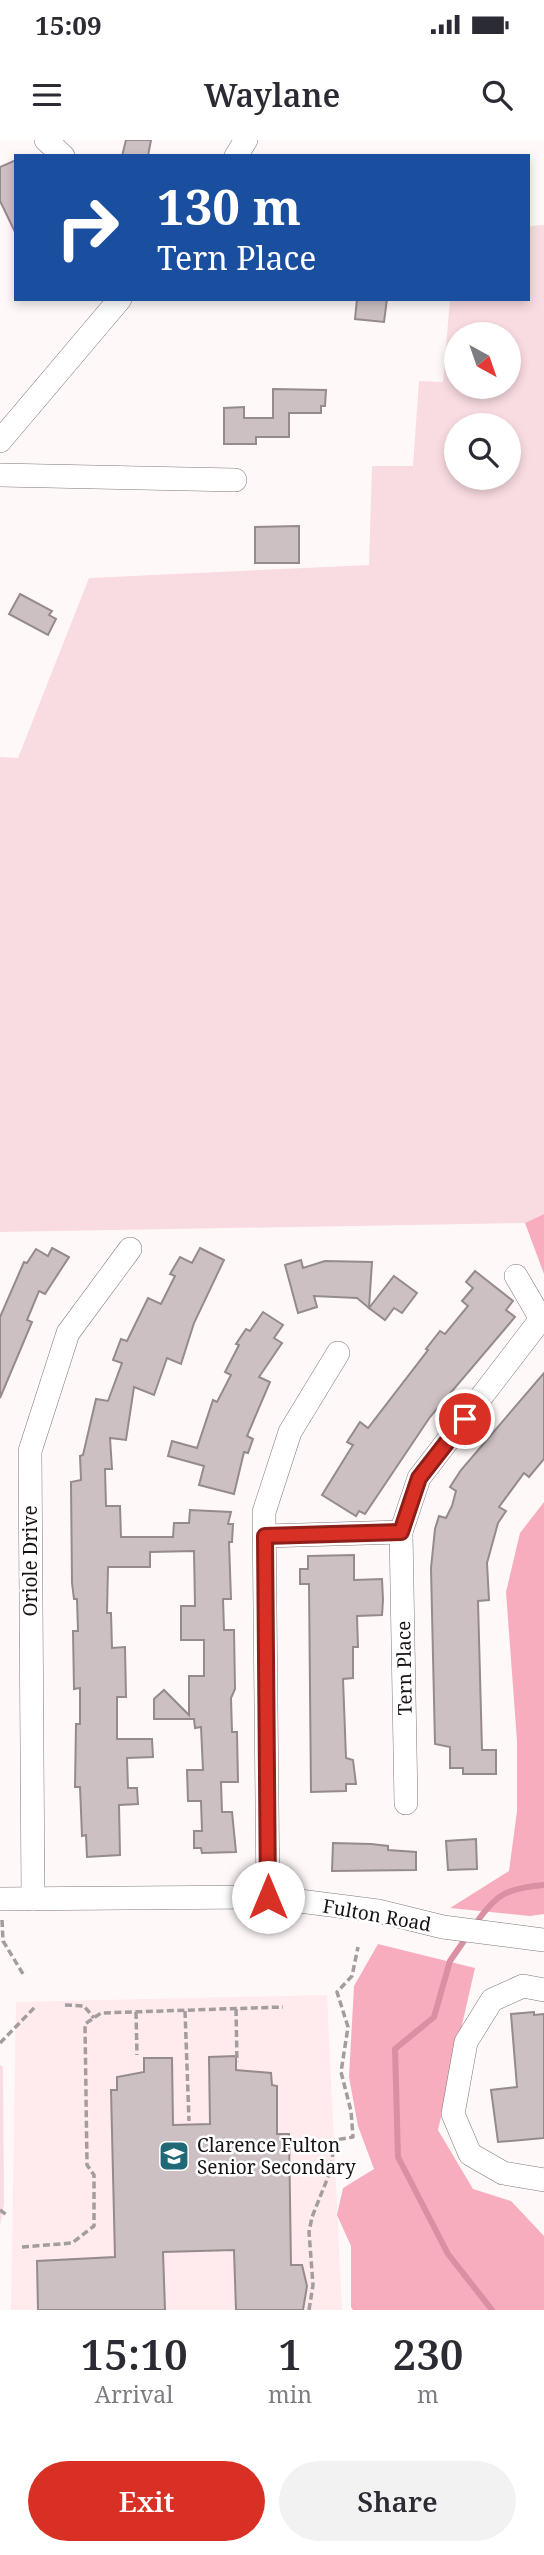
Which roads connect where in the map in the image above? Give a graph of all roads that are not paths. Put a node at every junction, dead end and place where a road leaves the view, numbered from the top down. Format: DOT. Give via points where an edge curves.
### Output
graph roads {
  1 [pos="46,140"];
  2 [pos="60,154"];
  3 [pos="118,301"];
  4 [pos="0,442"];
  5 [pos="0,475"];
  6 [pos="235,480"];
  7 [pos="130,1249"];
  8 [pos="516,1276"];
  9 [pos="338,1353"];
  10 [pos="401,1532"];
  11 [pos="265,1536"];
  12 [pos="406,1803"];
  13 [pos="268,1897"];
  14 [pos="33,1899"];
  15 [pos="1,1909"];
  16 [pos="544,1940"];
  17 [pos="544,1990"];
  18 [pos="544,2179"];
  1 -- 2 [label="street"];
  3 -- 4 [label="street"];
  5 -- 6 [label="street"];
  7 -- 14 [label="street, Oriole Drive" via="68,1333 30,1451"];
  8 -- 10 [label="street, Tern Place" via="541,1320 419,1478"];
  9 -- 11 [label="street" via="290,1432 264,1512"];
  10 -- 11 [label="street"];
  10 -- 12 [label="street, Tern Place"];
  11 -- 13 [label="street"];
  13 -- 14 [label="street, Fulton Road"];
  13 -- 16 [label="street, Fulton Road"];
  14 -- 15 [label="street, Fulton Road"];
  17 -- 18 [label="street" via="523,1986 492,2000 466,2042 453,2113 470,2154 503,2172"];
}
